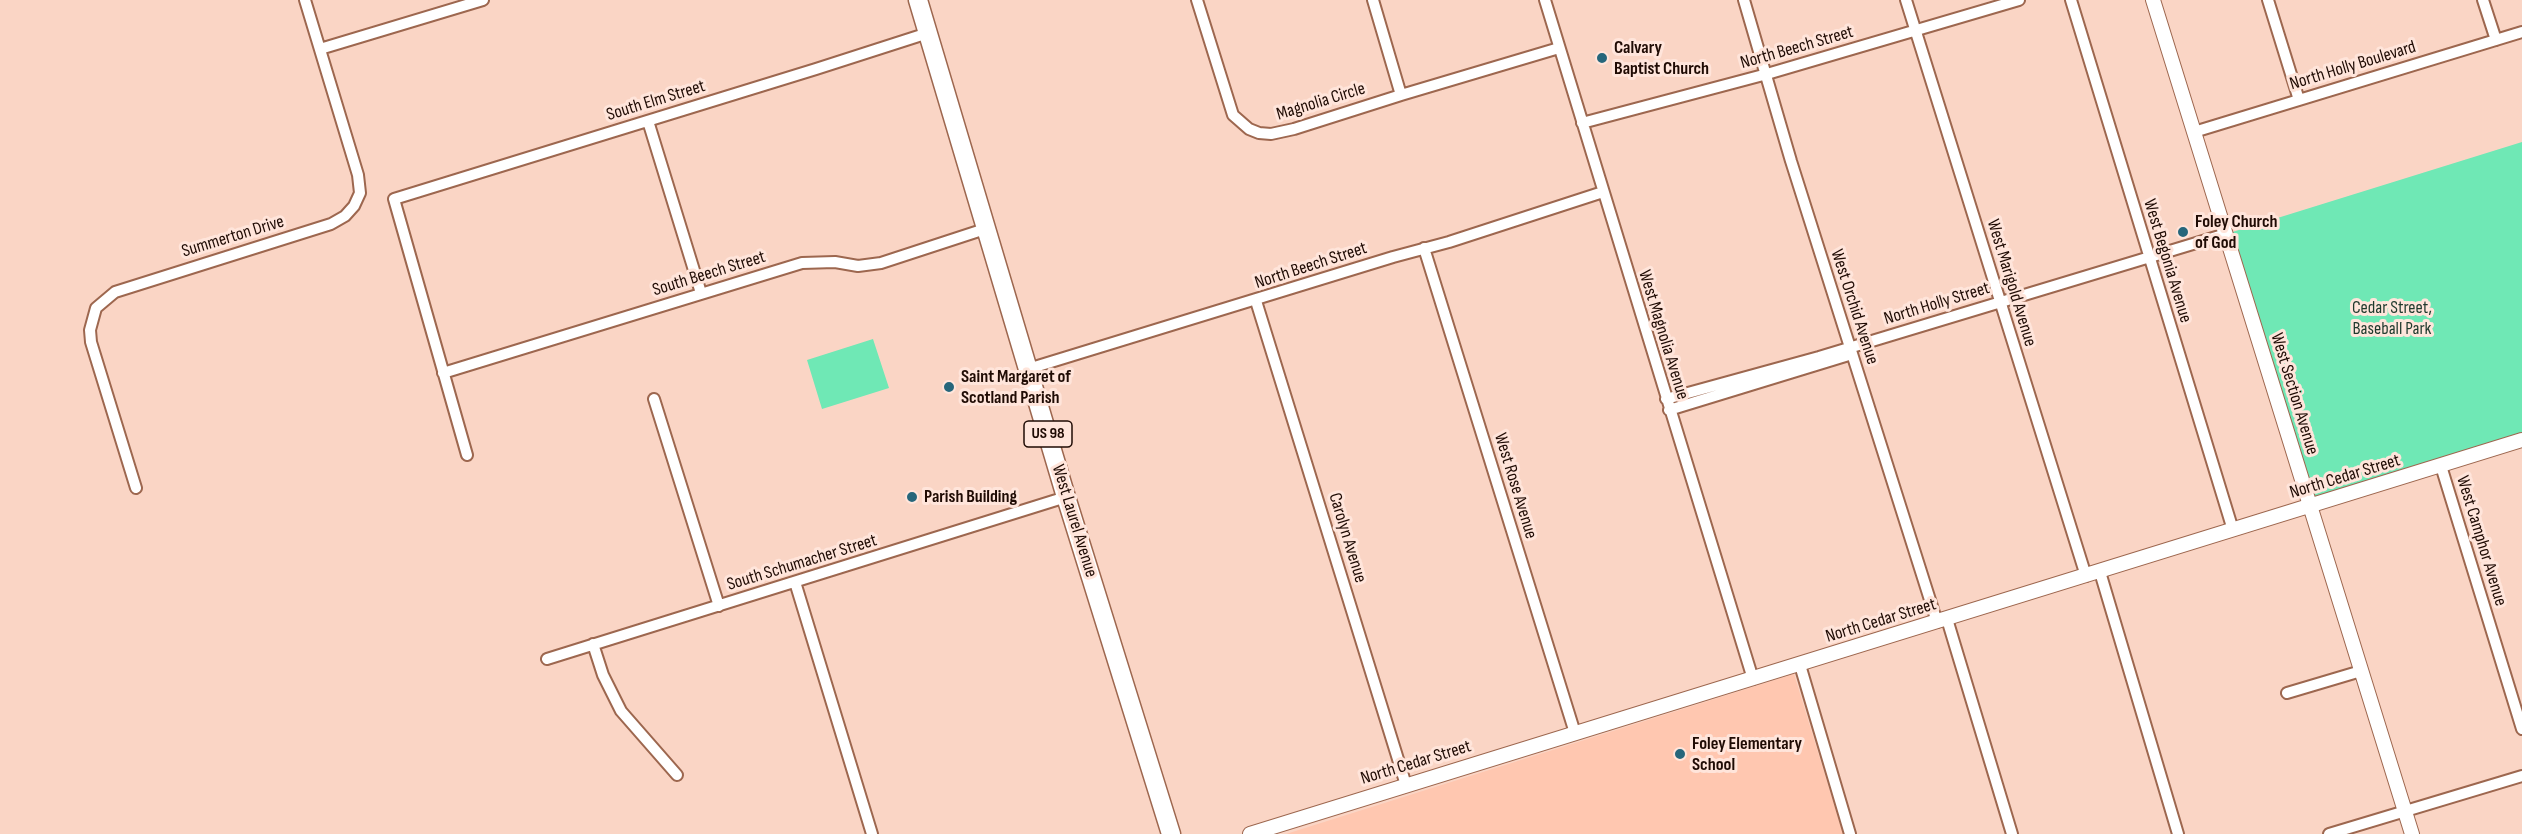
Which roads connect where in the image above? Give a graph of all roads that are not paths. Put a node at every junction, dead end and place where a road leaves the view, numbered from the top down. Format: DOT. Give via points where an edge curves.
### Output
graph roads {
  1 [pos="305,0"];
  2 [pos="483,0"];
  3 [pos="918,0"];
  4 [pos="1197,0"];
  5 [pos="1373,0"];
  6 [pos="1545,0"];
  7 [pos="1744,0"];
  8 [pos="1906,0"];
  9 [pos="2019,0"];
  10 [pos="2071,0"];
  11 [pos="2153,0"];
  12 [pos="2268,0"];
  13 [pos="2483,0"];
  14 [pos="1916,31"];
  15 [pos="2522,32"];
  16 [pos="928,33"];
  17 [pos="2496,40"];
  18 [pos="1559,48"];
  19 [pos="320,49"];
  20 [pos="1767,74"];
  21 [pos="1401,95"];
  22 [pos="2299,100"];
  23 [pos="648,121"];
  24 [pos="1582,123"];
  25 [pos="2194,132"];
  26 [pos="1603,192"];
  27 [pos="987,228"];
  28 [pos="2226,234"];
  29 [pos="1424,248"];
  30 [pos="2148,256"];
  31 [pos="701,293"];
  32 [pos="1256,301"];
  33 [pos="2000,302"];
  34 [pos="1851,350"];
  35 [pos="1028,369"];
  36 [pos="444,373"];
  37 [pos="654,399"];
  38 [pos="1666,399"];
  39 [pos="1669,410"];
  40 [pos="2522,440"];
  41 [pos="467,455"];
  42 [pos="2441,466"];
  43 [pos="136,488"];
  44 [pos="1066,497"];
  45 [pos="2310,506"];
  46 [pos="2233,531"];
  47 [pos="2100,572"];
  48 [pos="2086,576"];
  49 [pos="795,582"];
  50 [pos="719,606"];
  51 [pos="1942,621"];
  52 [pos="593,644"];
  53 [pos="548,658"];
  54 [pos="1800,665"];
  55 [pos="2361,671"];
  56 [pos="1753,679"];
  57 [pos="2288,693"];
  58 [pos="2522,729"];
  59 [pos="1575,733"];
  60 [pos="677,775"];
  61 [pos="2522,776"];
  62 [pos="1407,785"];
  63 [pos="2405,811"];
  64 [pos="872,834"];
  65 [pos="1171,834"];
  66 [pos="1250,834"];
  67 [pos="1850,834"];
  68 [pos="2012,834"];
  69 [pos="2178,834"];
  70 [pos="2329,834"];
  71 [pos="2412,834"];
  1 -- 19 [label="street, Summerton Drive"];
  2 -- 19 [label="street"];
  3 -- 16 [label="main road, West Laurel Avenue / US 98"];
  4 -- 21 [label="street, Magnolia Circle" via="1233,115 1249,129 1259,133 1283,132"];
  5 -- 21 [label="street"];
  6 -- 18 [label="street, West Magnolia Avenue"];
  7 -- 20 [label="street, West Orchid Avenue"];
  8 -- 14 [label="street, West Marigold Avenue"];
  9 -- 14 [label="street, North Beech Street"];
  10 -- 30 [label="street, West Begonia Avenue"];
  11 -- 25 [label="street, West Section Avenue"];
  12 -- 22 [label="street"];
  13 -- 17 [label="street"];
  14 -- 20 [label="street, North Beech Street"];
  14 -- 33 [label="street, West Marigold Avenue"];
  15 -- 17 [label="street, North Holly Boulevard"];
  16 -- 23 [label="street, South Elm Street"];
  16 -- 27 [label="main road, West Laurel Avenue / US 98"];
  17 -- 22 [label="street, North Holly Boulevard"];
  18 -- 21 [label="street, Magnolia Circle"];
  18 -- 24 [label="street, West Magnolia Avenue"];
  19 -- 43 [label="street, Summerton Drive" via="358,175 360,193 354,206 331,224 115,292 96,308 91,342"];
  20 -- 24 [label="street, North Beech Street"];
  20 -- 34 [label="street, West Orchid Avenue"];
  22 -- 25 [label="street, North Holly Boulevard"];
  23 -- 31 [label="street"];
  23 -- 36 [label="street, South Elm Street" via="394,199"];
  24 -- 26 [label="street, West Magnolia Avenue"];
  25 -- 28 [label="street, West Section Avenue"];
  26 -- 29 [label="street, North Beech Street"];
  26 -- 38 [label="street, West Magnolia Avenue"];
  27 -- 31 [label="street, South Beech Street" via="881,263 858,266 813,261"];
  27 -- 35 [label="main road, West Laurel Avenue / US 98"];
  28 -- 30 [label="street, North Holly Street"];
  28 -- 45 [label="street, West Section Avenue"];
  29 -- 32 [label="street, North Beech Street"];
  29 -- 59 [label="street, West Rose Avenue"];
  30 -- 33 [label="street, North Holly Street"];
  30 -- 46 [label="street, West Begonia Avenue"];
  31 -- 36 [label="street, South Beech Street"];
  32 -- 35 [label="street, North Beech Street"];
  32 -- 62 [label="street, Carolyn Avenue"];
  33 -- 34 [label="street, North Holly Street"];
  33 -- 48 [label="street, West Marigold Avenue"];
  34 -- 38 [label="street, North Holly Street"];
  34 -- 39 [label="street"];
  34 -- 51 [label="street, West Orchid Avenue"];
  35 -- 44 [label="main road, West Laurel Avenue / US 98"];
  36 -- 41 [label="street"];
  37 -- 50 [label="street"];
  38 -- 39 [label="street, West Magnolia Avenue"];
  39 -- 56 [label="street, West Magnolia Avenue"];
  40 -- 42 [label="street, North Cedar Street"];
  42 -- 45 [label="street, North Cedar Street"];
  42 -- 58 [label="street, West Camphor Avenue"];
  44 -- 49 [label="street, South Schumacher Street"];
  44 -- 65 [label="main road, West Laurel Avenue / US 98"];
  45 -- 46 [label="street, North Cedar Street"];
  45 -- 55 [label="street, West Section Avenue"];
  46 -- 47 [label="street, North Cedar Street"];
  47 -- 48 [label="street, North Cedar Street"];
  47 -- 69 [label="street"];
  48 -- 51 [label="street, North Cedar Street"];
  49 -- 50 [label="street, South Schumacher Street"];
  49 -- 64 [label="street"];
  50 -- 52 [label="street, South Schumacher Street"];
  51 -- 54 [label="street, North Cedar Street"];
  51 -- 68 [label="street, West Orchid Avenue"];
  52 -- 53 [label="street, South Schumacher Street"];
  52 -- 60 [label="street" via="621,711"];
  54 -- 56 [label="street, North Cedar Street"];
  54 -- 67 [label="street"];
  55 -- 57 [label="street"];
  55 -- 63 [label="street, West Section Avenue"];
  56 -- 59 [label="street, North Cedar Street"];
  59 -- 62 [label="street, North Cedar Street"];
  61 -- 63 [label="street"];
  62 -- 66 [label="street, North Cedar Street"];
  63 -- 70 [label="street"];
  63 -- 71 [label="street, West Section Avenue"];
}
